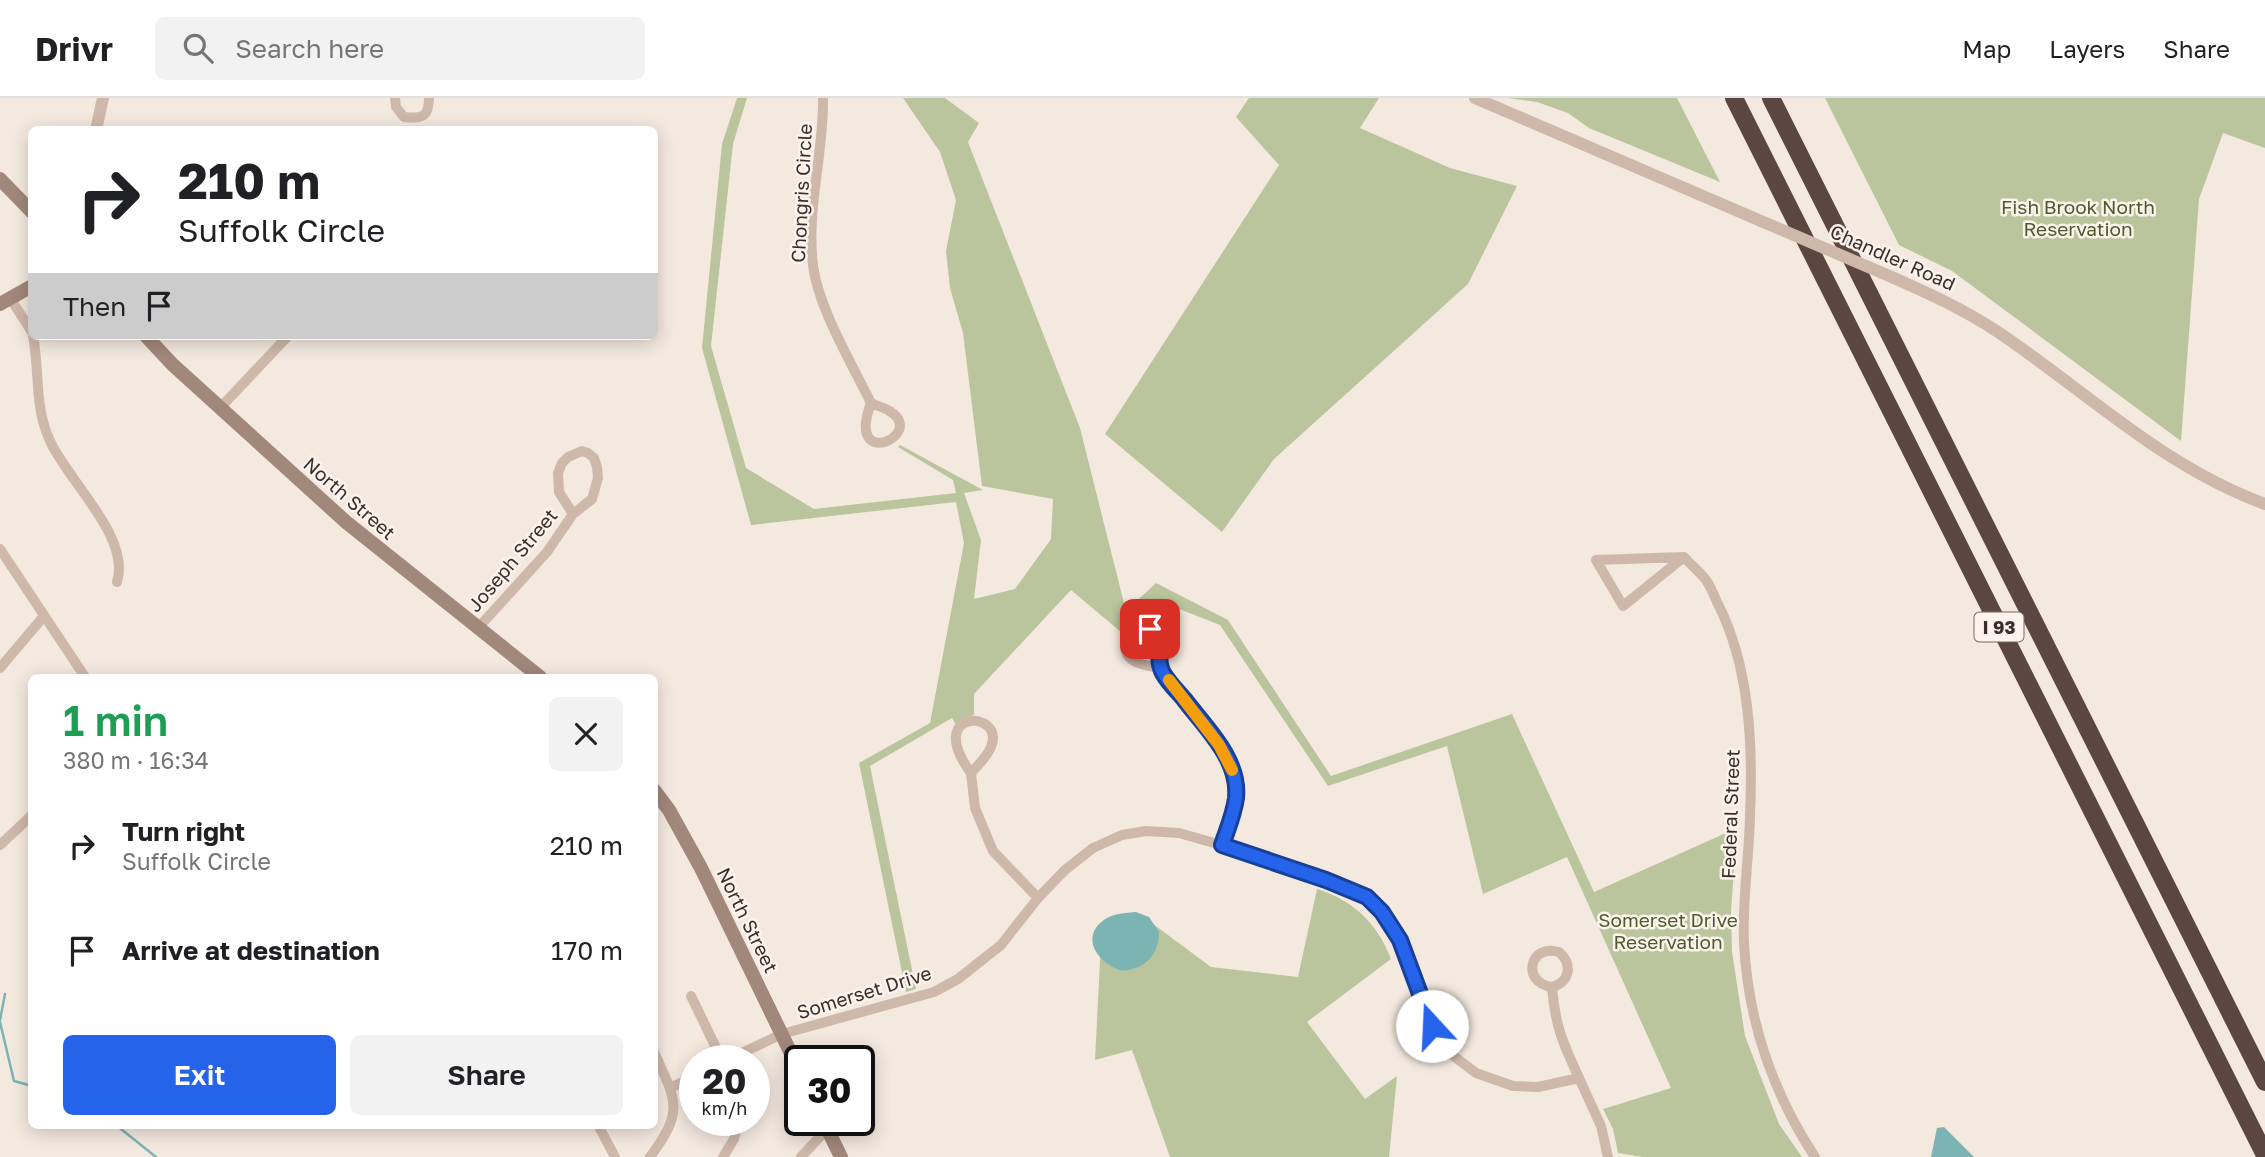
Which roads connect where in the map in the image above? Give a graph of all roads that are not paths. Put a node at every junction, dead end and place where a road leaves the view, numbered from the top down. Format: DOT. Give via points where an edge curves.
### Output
graph roads {
  1 [pos="103,98"];
  2 [pos="396,98"];
  3 [pos="429,98"];
  4 [pos="823,98"];
  5 [pos="1475,98"];
  6 [pos="1734,98"];
  7 [pos="1772,98"];
  8 [pos="97,126"];
  9 [pos="0,179"];
  10 [pos="28,208"];
  11 [pos="28,288"];
  12 [pos="5,301"];
  13 [pos="28,329"];
  14 [pos="33,340"];
  15 [pos="150,340"];
  16 [pos="284,340"];
  17 [pos="871,404"];
  18 [pos="220,408"];
  19 [pos="2265,504"];
  20 [pos="573,514"];
  21 [pos="0,549"];
  22 [pos="1684,558"];
  23 [pos="117,582"];
  24 [pos="44,616"];
  25 [pos="478,628"];
  26 [pos="0,668"];
  27 [pos="1160,668"];
  28 [pos="83,674"];
  29 [pos="536,674"];
  30 [pos="971,773"];
  31 [pos="658,795"];
  32 [pos="28,819"];
  33 [pos="0,845"];
  34 [pos="1222,845"];
  35 [pos="1038,898"];
  36 [pos="1552,987"];
  37 [pos="691,996"];
  38 [pos="782,1034"];
  39 [pos="717,1045"];
  40 [pos="758,1045"];
  41 [pos="787,1045"];
  42 [pos="658,1061"];
  43 [pos="1579,1078"];
  44 [pos="2265,1082"];
  45 [pos="679,1084"];
  46 [pos="670,1088"];
  47 [pos="600,1129"];
  48 [pos="735,1136"];
  49 [pos="816,1136"];
  50 [pos="831,1136"];
  51 [pos="2265,1155"];
  52 [pos="615,1157"];
  53 [pos="650,1157"];
  54 [pos="723,1157"];
  55 [pos="801,1157"];
  56 [pos="841,1157"];
  57 [pos="1608,1157"];
  58 [pos="1815,1157"];
  1 -- 8 [label="street"];
  2 -- 3 [label="street" via="404,117 415,118 429,109"];
  4 -- 17 [label="street, Chongris Circle" via="813,266 822,299"];
  5 -- 19 [label="street, Chandler Road, bridge" via="1978,318 2143,440 2212,481"];
  6 -- 51 [label="highway, I 93"];
  7 -- 44 [label="highway, I 93"];
  9 -- 10 [label="main road"];
  11 -- 12 [label="main road"];
  12 -- 13 [label="street"];
  14 -- 23 [label="street" via="38,403 50,442 113,541 121,571"];
  15 -- 18 [label="main road, North Street"];
  16 -- 18 [label="street"];
  18 -- 25 [label="main road, North Street" via="346,522"];
  20 -- 20 [label="street, Joseph Street" via="559,492 558,473 568,457 582,451 594,458 598,478 592,499"];
  20 -- 25 [label="street, Joseph Street" via="547,552"];
  21 -- 24 [label="street"];
  22 -- 22 [label="street" via="1623,606 1596,560 1646,558"];
  22 -- 58 [label="street, Federal Street" via="1707,581 1738,663 1751,749 1744,945 1753,1013 1771,1074"];
  24 -- 26 [label="street"];
  24 -- 28 [label="street"];
  25 -- 29 [label="main road, North Street"];
  27 -- 27 [label="street" via="1131,659 1126,648 1131,633 1146,628 1157,634"];
  27 -- 34 [label="street" via="1219,745 1233,771 1236,797"];
  30 -- 30 [label="street" via="958,753 955,736 964,722 979,721 990,730 992,745"];
  30 -- 35 [label="street" via="975,808 993,851"];
  31 -- 38 [label="main road, North Street" via="701,868"];
  32 -- 33 [label="street"];
  34 -- 35 [label="street, Somerset Drive" via="1179,833 1122,835 1093,848"];
  34 -- 43 [label="street, Somerset Drive" via="1367,897 1400,940 1438,1037 1465,1066 1513,1086 1538,1087"];
  35 -- 38 [label="street, Somerset Drive" via="1001,945 934,992"];
  36 -- 43 [label="street" via="1559,1032"];
  37 -- 39 [label="street"];
  38 -- 40 [label="street, Somerset Drive"];
  38 -- 41 [label="main road, North Street"];
  42 -- 46 [label="street"];
  43 -- 57 [label="street" via="1601,1126"];
  45 -- 46 [label="street"];
  46 -- 53 [label="street" via="674,1102 671,1123"];
  47 -- 52 [label="street"];
  48 -- 54 [label="street"];
  49 -- 55 [label="street"];
  50 -- 56 [label="main road"];
}
